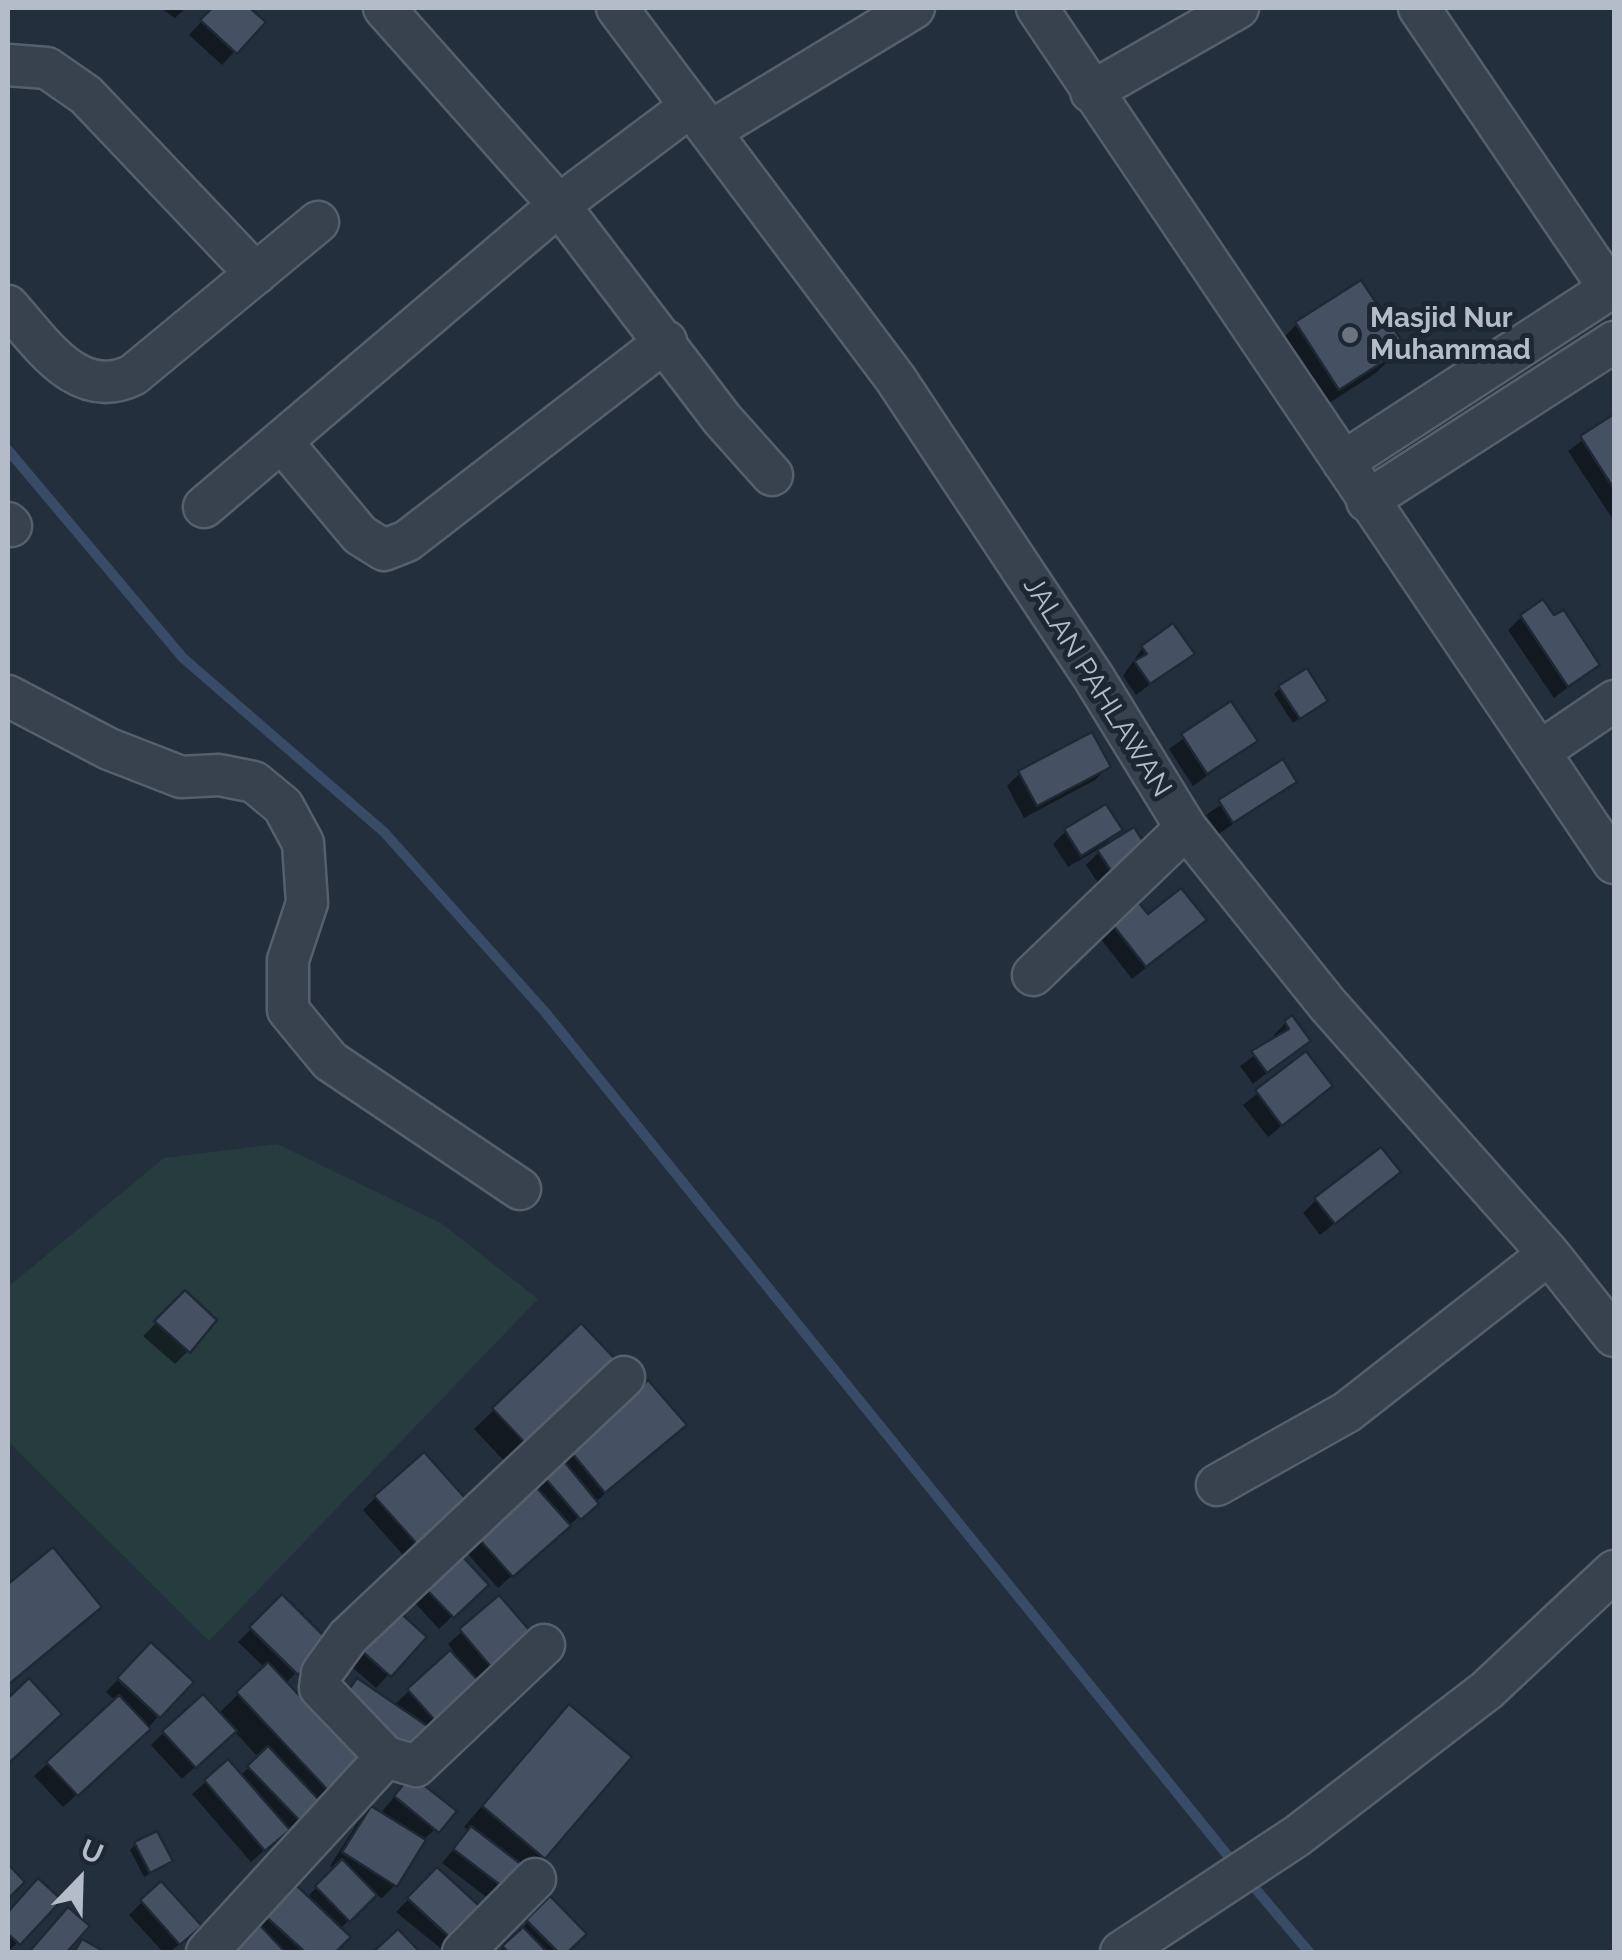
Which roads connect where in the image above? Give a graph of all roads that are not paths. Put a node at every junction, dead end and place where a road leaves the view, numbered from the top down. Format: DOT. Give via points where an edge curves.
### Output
graph roads {
  1 [pos="384,8"];
  2 [pos="617,8"];
  3 [pos="914,8"];
  4 [pos="1037,8"];
  5 [pos="1238,8"];
  6 [pos="1419,8"];
  7 [pos="8,65"];
  8 [pos="1091,92"];
  9 [pos="701,118"];
  10 [pos="559,206"];
  11 [pos="318,222"];
  12 [pos="256,274"];
  13 [pos="1612,288"];
  14 [pos="8,306"];
  15 [pos="666,341"];
  16 [pos="1614,342"];
  17 [pos="282,442"];
  18 [pos="1343,462"];
  19 [pos="772,476"];
  20 [pos="1368,501"];
  21 [pos="204,507"];
  22 [pos="8,696"];
  23 [pos="1614,701"];
  24 [pos="1539,752"];
  25 [pos="1186,828"];
  26 [pos="1614,863"];
  27 [pos="1033,974"];
  28 [pos="520,1190"];
  29 [pos="1549,1254"];
  30 [pos="1614,1336"];
  31 [pos="624,1377"];
  32 [pos="1217,1485"];
  33 [pos="1614,1572"];
  34 [pos="544,1645"];
  35 [pos="386,1757"];
  36 [pos="536,1879"];
  37 [pos="214,1950"];
  38 [pos="463,1952"];
  39 [pos="1121,1952"];
  1 -- 10 [label="street"];
  2 -- 9 [label="street, JALAN PAHLAWAN"];
  3 -- 9 [label="street"];
  4 -- 8 [label="street"];
  5 -- 8 [label="street"];
  6 -- 13 [label="street"];
  7 -- 12 [label="street" via="47,68 86,95"];
  8 -- 18 [label="street"];
  9 -- 10 [label="street"];
  9 -- 25 [label="street, JALAN PAHLAWAN" via="895,378"];
  10 -- 15 [label="street"];
  10 -- 17 [label="street"];
  11 -- 12 [label="street"];
  12 -- 14 [label="street" via="132,375 112,383 78,377"];
  13 -- 18 [label="street"];
  15 -- 17 [label="street" via="408,541 384,550 360,535"];
  15 -- 19 [label="street"];
  16 -- 20 [label="street"];
  17 -- 21 [label="street"];
  18 -- 20 [label="street"];
  20 -- 24 [label="street"];
  22 -- 28 [label="street" via="108,749 182,777 254,782 284,806 304,842 307,903 288,960 288,1010 330,1061"];
  23 -- 24 [label="street"];
  24 -- 26 [label="street"];
  25 -- 27 [label="street"];
  25 -- 29 [label="street, JALAN PAHLAWAN" via="1328,1004"];
  29 -- 30 [label="street, JALAN PAHLAWAN"];
  29 -- 32 [label="street" via="1346,1412"];
  31 -- 35 [label="street" via="348,1637 322,1673 325,1696"];
  33 -- 39 [label="street" via="1487,1690 1297,1836"];
  34 -- 35 [label="street" via="420,1764 404,1766"];
  35 -- 37 [label="street"];
  36 -- 38 [label="street"];
}
